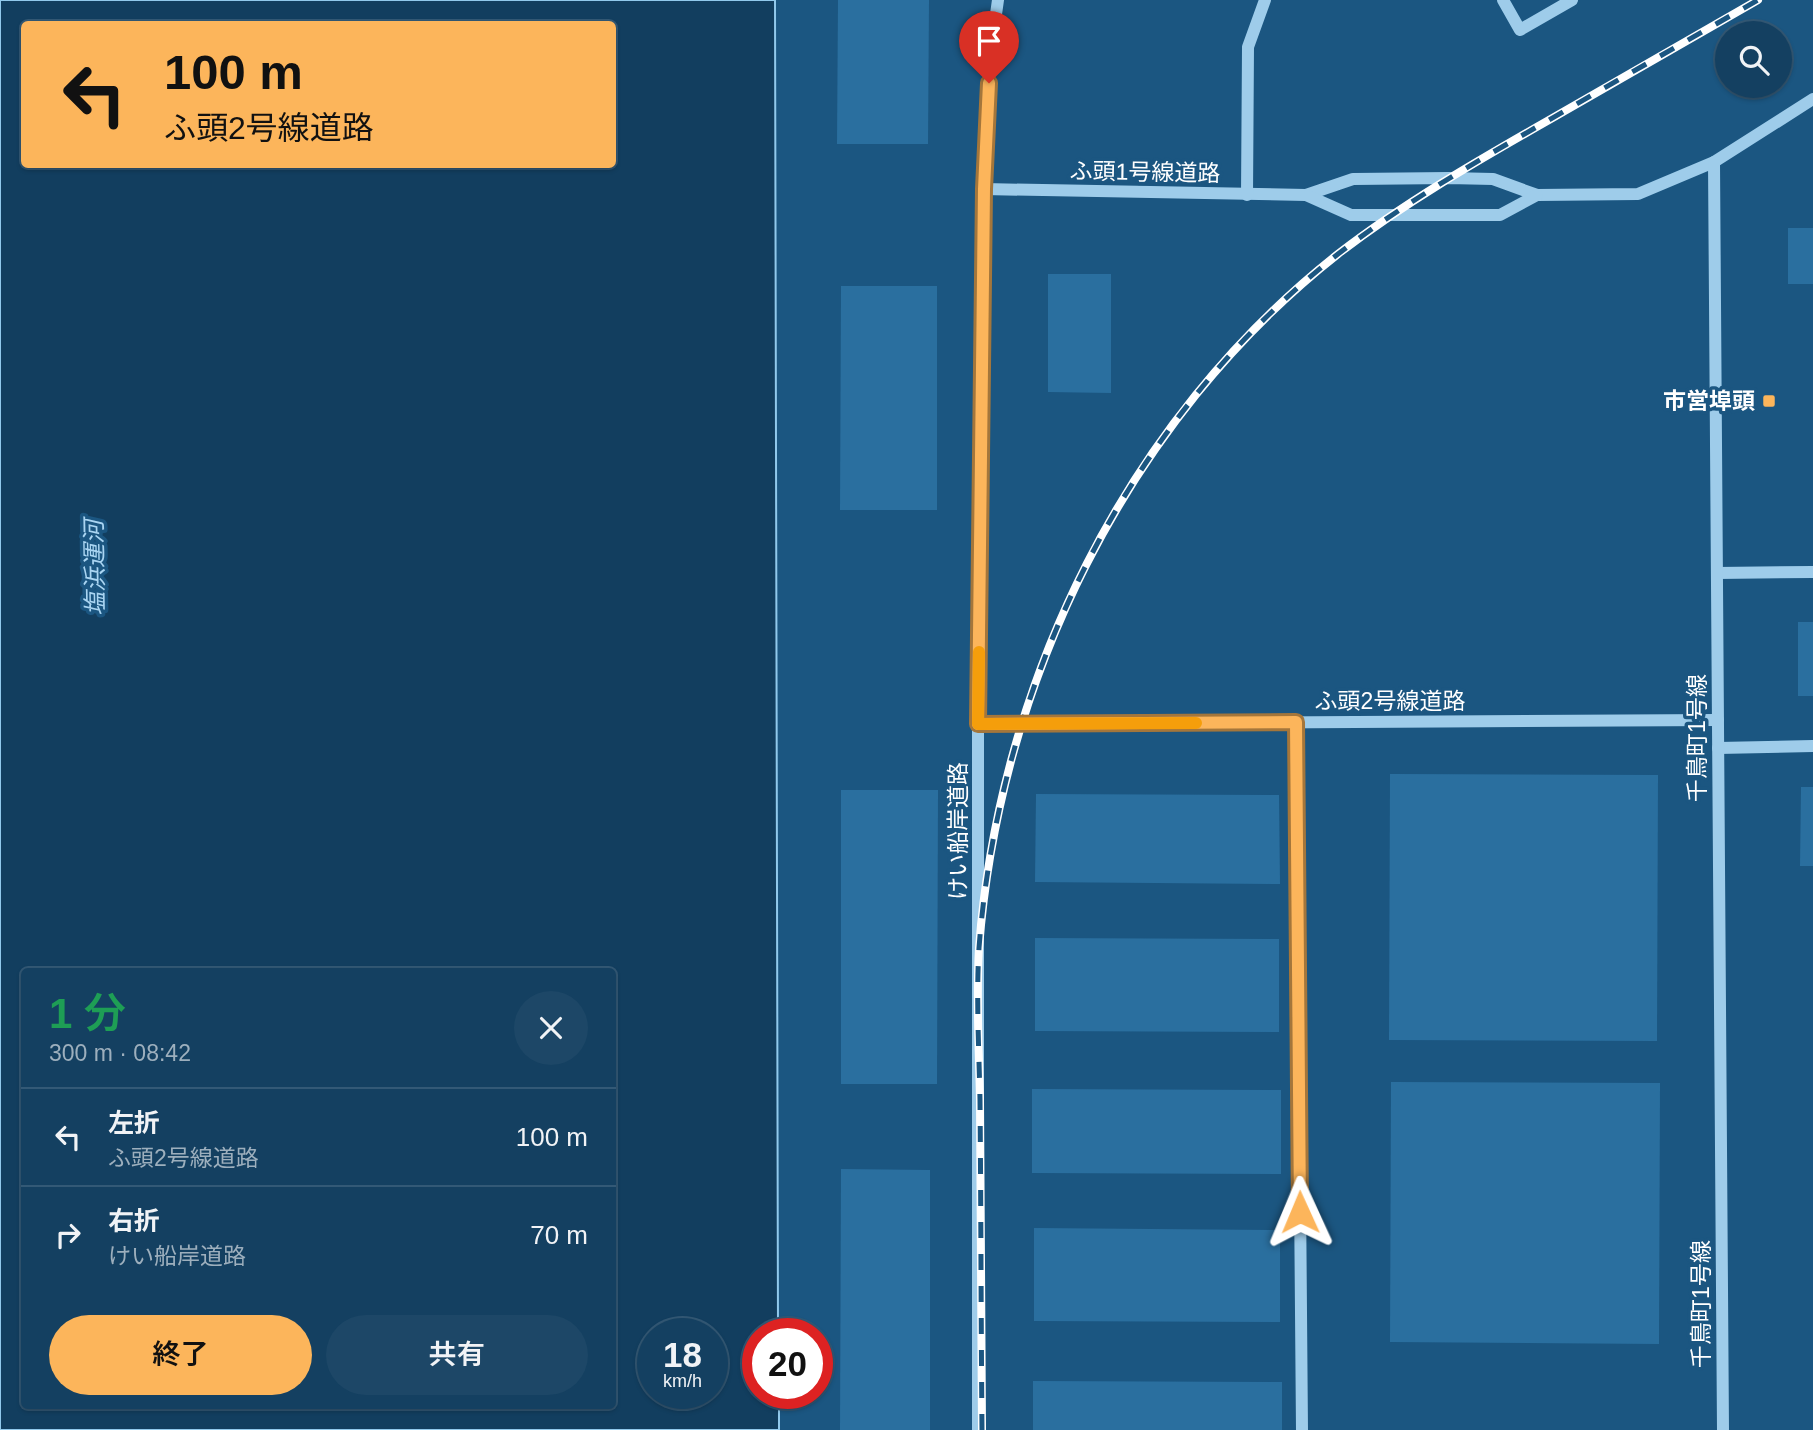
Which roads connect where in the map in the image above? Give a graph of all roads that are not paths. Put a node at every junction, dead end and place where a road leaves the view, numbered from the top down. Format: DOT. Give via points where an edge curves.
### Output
graph roads {
  1 [pos="998,0"];
  2 [pos="1265,0"];
  3 [pos="1503,0"];
  4 [pos="1572,0"];
  5 [pos="1813,99"];
  6 [pos="1714,162"];
  7 [pos="984,189"];
  8 [pos="1247,195"];
  9 [pos="1306,195"];
  10 [pos="1537,195"];
  11 [pos="1813,572"];
  12 [pos="1717,573"];
  13 [pos="1718,720"];
  14 [pos="1296,722"];
  15 [pos="978,724"];
  16 [pos="1813,746"];
  17 [pos="1718,748"];
  18 [pos="978,1430"];
  19 [pos="1302,1430"];
  20 [pos="1723,1430"];
  1 -- 7 [label="street, けい船岸道路" via="990,57"];
  2 -- 8 [label="street" via="1248,47"];
  3 -- 4 [label="street" via="1520,30"];
  5 -- 6 [label="street"];
  6 -- 10 [label="street, ふ頭1号線道路" via="1639,194"];
  6 -- 12 [label="street, 千鳥町1号線"];
  7 -- 8 [label="street, ふ頭1号線道路"];
  7 -- 15 [label="street, けい船岸道路"];
  8 -- 9 [label="street, ふ頭1号線道路"];
  9 -- 10 [label="street, ふ頭1号線道路" via="1353,179 1449,178 1493,179"];
  9 -- 10 [label="street, ふ頭1号線道路" via="1351,215 1500,215"];
  11 -- 12 [label="street"];
  12 -- 13 [label="street, 千鳥町1号線"];
  13 -- 14 [label="street, ふ頭2号線道路"];
  13 -- 17 [label="street, 千鳥町1号線"];
  14 -- 15 [label="street, ふ頭2号線道路"];
  14 -- 19 [label="street"];
  15 -- 18 [label="street, けい船岸道路"];
  16 -- 17 [label="street"];
  17 -- 20 [label="street, 千鳥町1号線"];
}
